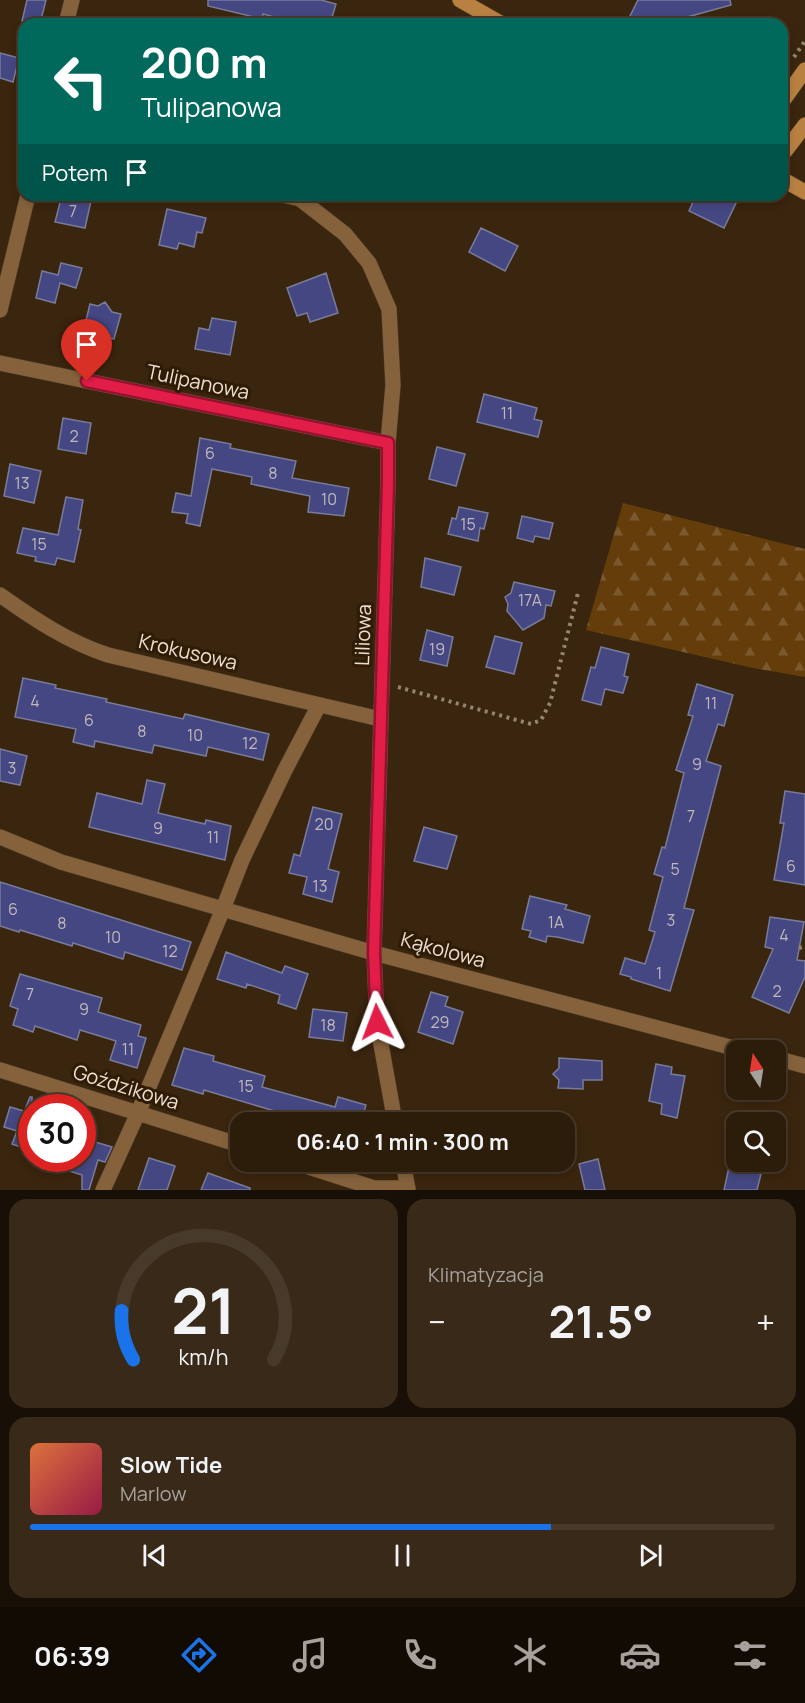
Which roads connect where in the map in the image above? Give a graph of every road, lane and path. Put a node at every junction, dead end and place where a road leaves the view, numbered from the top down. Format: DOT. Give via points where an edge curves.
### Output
graph roads {
  1 [pos="72,0"];
  2 [pos="460,0"];
  3 [pos="68,18"];
  4 [pos="492,18"];
  5 [pos="805,70"];
  6 [pos="788,94"];
  7 [pos="805,125"];
  8 [pos="788,146"];
  9 [pos="788,182"];
  10 [pos="805,192"];
  11 [pos="27,201"];
  12 [pos="303,201"];
  13 [pos="0,310"];
  14 [pos="0,363"];
  15 [pos="388,443"];
  16 [pos="578,593"];
  17 [pos="0,595"];
  18 [pos="382,683"];
  19 [pos="319,705"];
  20 [pos="380,719"];
  21 [pos="0,837"];
  22 [pos="224,909"];
  23 [pos="805,946"];
  24 [pos="799,948"];
  25 [pos="374,953"];
  26 [pos="726,1046"];
  27 [pos="786,1061"];
  28 [pos="805,1066"];
  29 [pos="0,1070"];
  30 [pos="394,1112"];
  31 [pos="138,1113"];
  32 [pos="230,1142"];
  33 [pos="324,1172"];
  34 [pos="405,1172"];
  35 [pos="408,1189"];
  36 [pos="102,1190"];
  1 -- 3 [label="street"];
  2 -- 4 [label="main road"];
  5 -- 6 [label="main road"];
  7 -- 8 [label="main road"];
  9 -- 10 [label="main road"];
  11 -- 13 [label="street"];
  12 -- 15 [label="street, Liliowa" via="345,234 369,264 389,309 393,385"];
  14 -- 15 [label="street, Tulipanowa"];
  15 -- 18 [label="street, Liliowa"];
  16 -- 18 [label="path" via="550,704 541,720 531,724"];
  17 -- 19 [label="street, Krokusowa" via="81,646"];
  18 -- 20 [label="street, Liliowa"];
  19 -- 20 [label="street, Krokusowa"];
  19 -- 22 [label="street" via="242,860"];
  20 -- 25 [label="street, Liliowa"];
  21 -- 22 [label="street, Kąkolowa" via="61,862"];
  22 -- 25 [label="street, Kąkolowa"];
  22 -- 31 [label="street"];
  23 -- 24 [label="path"];
  25 -- 26 [label="street, Kąkolowa"];
  25 -- 30 [label="street, Liliowa" via="377,1022"];
  27 -- 28 [label="street"];
  29 -- 31 [label="street, Goździkowa"];
  31 -- 32 [label="street, Goździkowa"];
  31 -- 36 [label="street"];
  33 -- 35 [label="street" via="374,1188"];
  34 -- 35 [label="street"];
}
